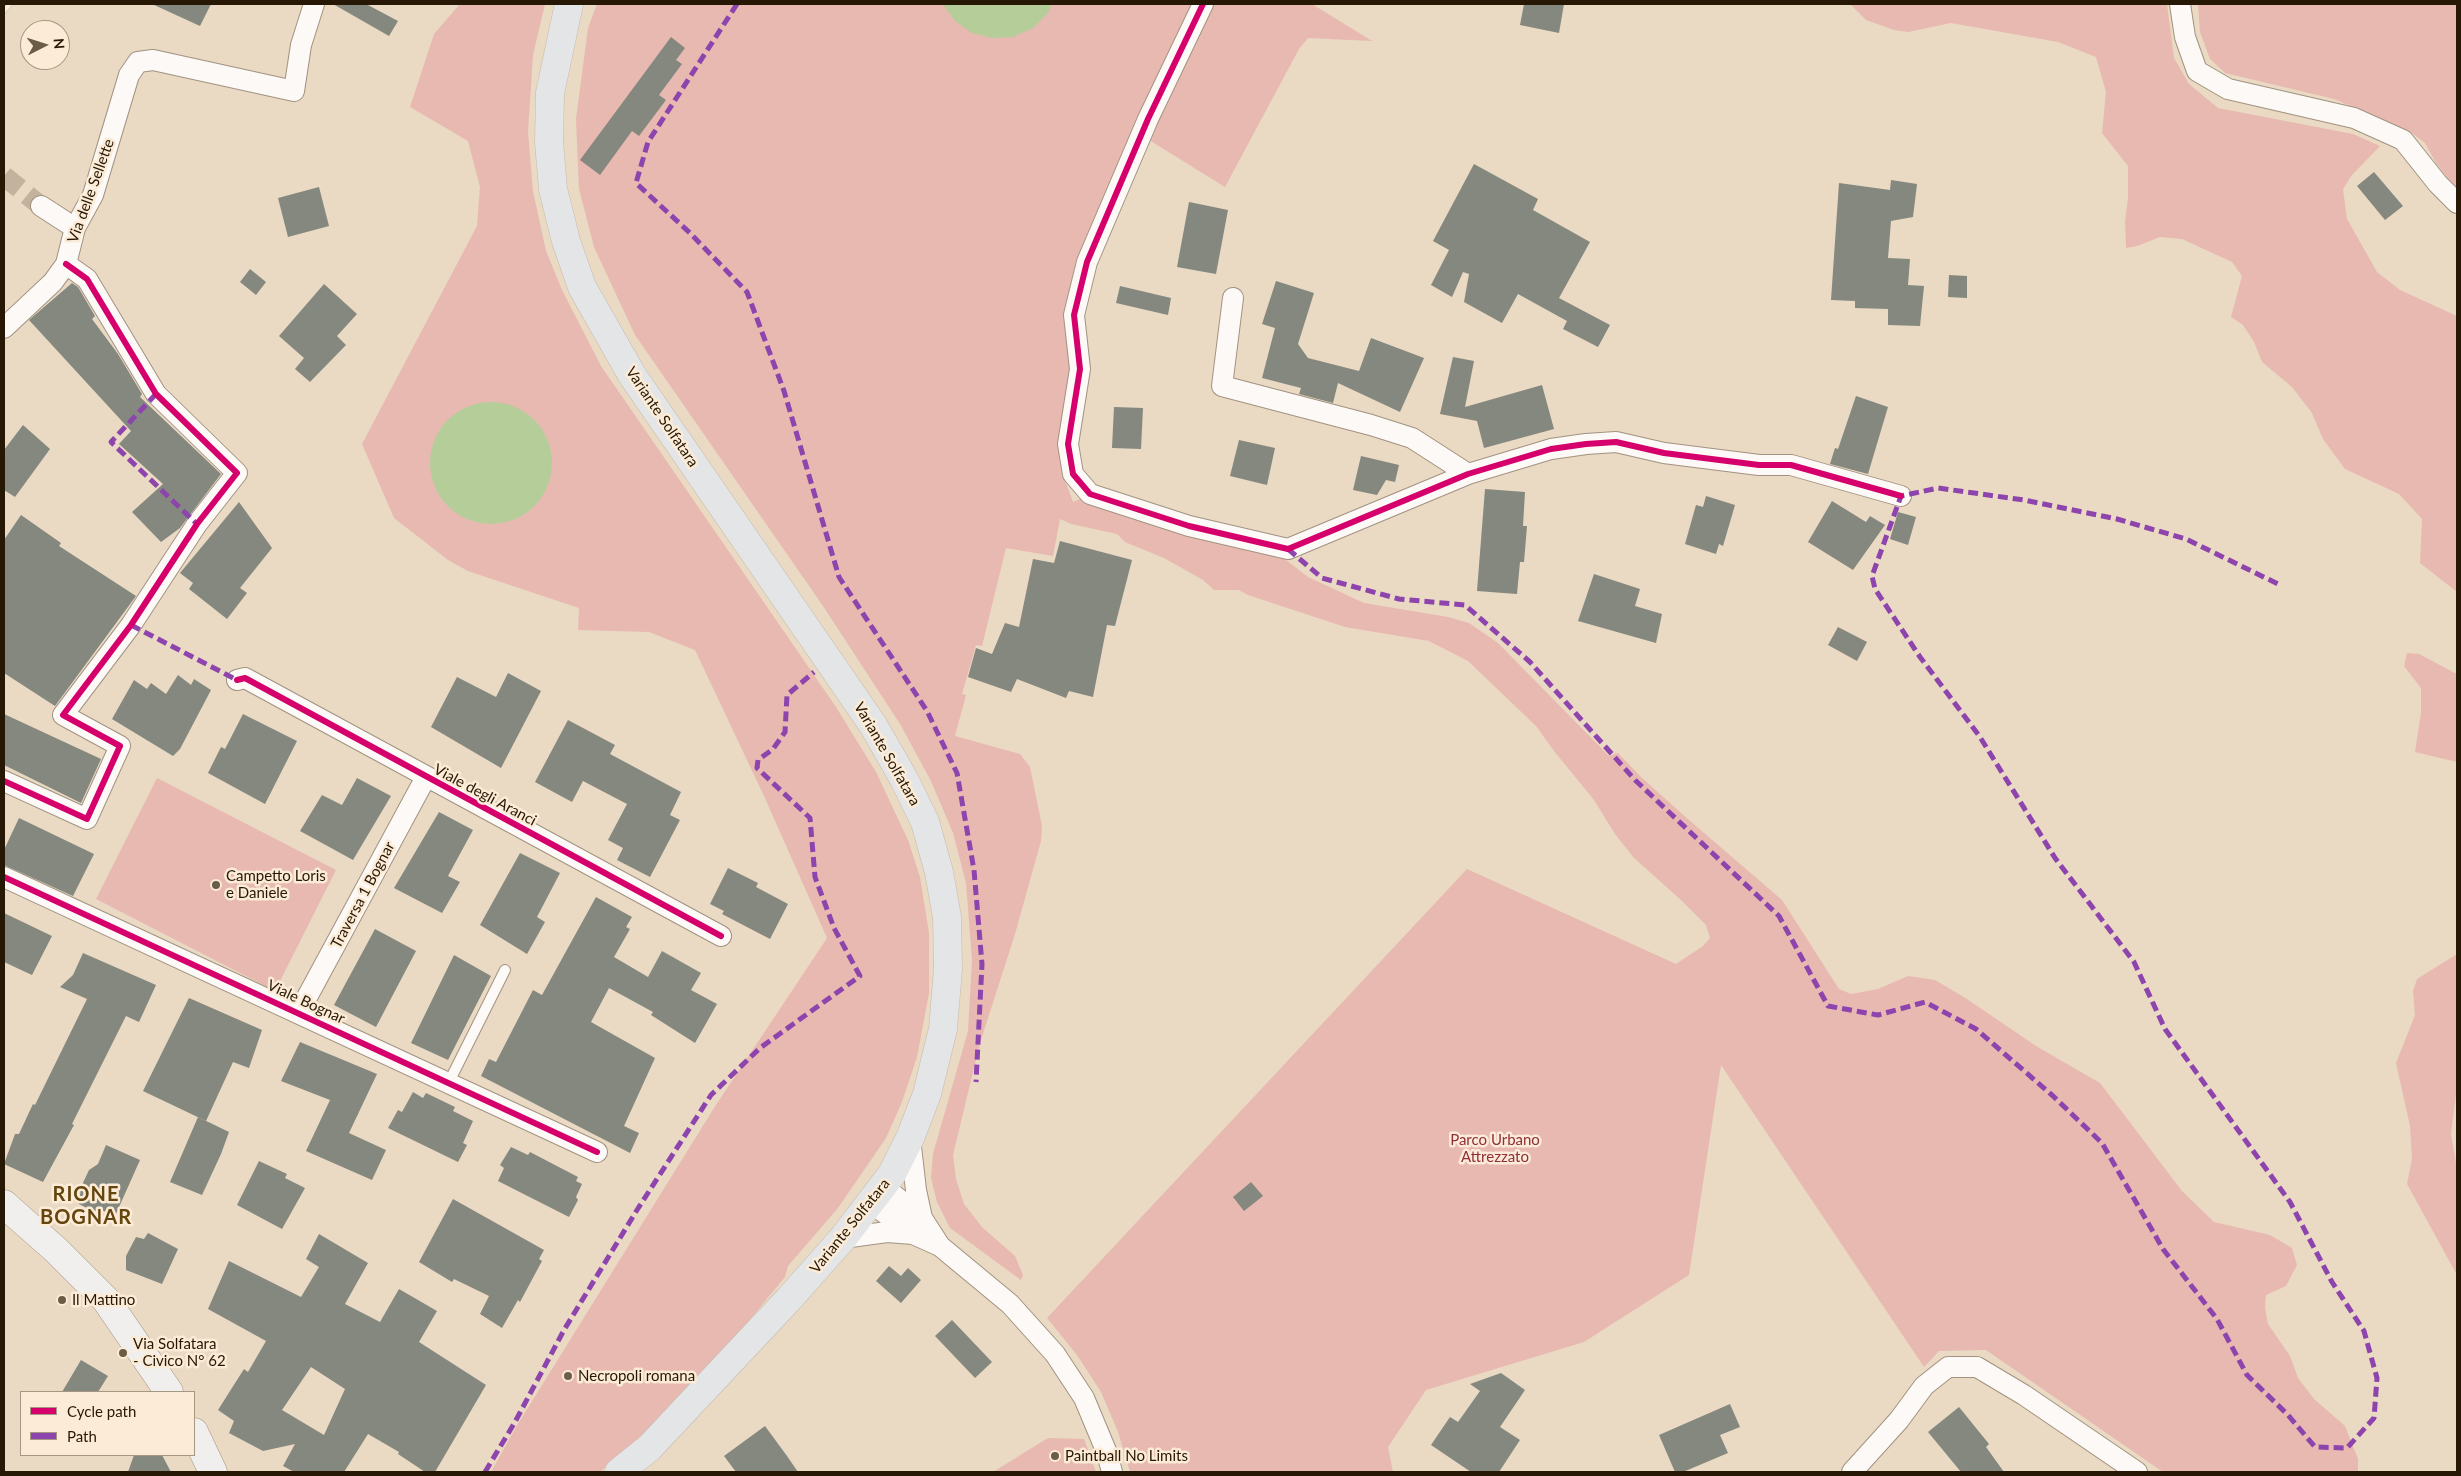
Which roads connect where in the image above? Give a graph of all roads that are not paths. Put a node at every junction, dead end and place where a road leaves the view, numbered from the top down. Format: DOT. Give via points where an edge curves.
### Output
graph roads {
  1 [pos="314,4"];
  2 [pos="569,4"];
  3 [pos="1203,4"];
  4 [pos="2180,4"];
  5 [pos="2457,203"];
  6 [pos="41,206"];
  7 [pos="75,228"];
  8 [pos="66,264"];
  9 [pos="1233,298"];
  10 [pos="4,328"];
  11 [pos="1468,474"];
  12 [pos="1901,496"];
  13 [pos="237,680"];
  14 [pos="426,777"];
  15 [pos="6,788"];
  16 [pos="4,877"];
  17 [pos="721,936"];
  18 [pos="505,970"];
  19 [pos="300,1012"];
  20 [pos="449,1082"];
  21 [pos="910,1138"];
  22 [pos="597,1152"];
  23 [pos="877,1194"];
  24 [pos="4,1204"];
  25 [pos="918,1226"];
  26 [pos="843,1238"];
  27 [pos="169,1391"];
  28 [pos="195,1434"];
  29 [pos="213,1472"];
  30 [pos="619,1472"];
  31 [pos="1112,1472"];
  32 [pos="1852,1472"];
  33 [pos="2137,1472"];
  1 -- 7 [label="street, Via delle Sellette" via="301,45 294,91 152,60 138,62 129,75 93,195"];
  2 -- 21 [label="main road, Variante Solfatara" via="550,93 549,142 553,189 582,287 632,375 873,725 925,822 947,917 948,969 942,1029 927,1094"];
  3 -- 11 [label="street" via="1148,119 1087,262 1074,315 1080,369 1068,444 1072,474 1090,494 1189,526 1288,549"];
  4 -- 5 [label="street" via="2185,37 2197,71 2228,89 2354,118 2403,140"];
  6 -- 7 [label="street"];
  7 -- 8 [label="street, Via delle Sellette"];
  8 -- 10 [label="street, Via delle Sellette" via="53,282"];
  8 -- 15 [label="street" via="87,279 156,394 237,473 197,524 131,625 63,716 120,746 86,819"];
  9 -- 11 [label="street" via="1222,386 1412,438"];
  11 -- 12 [label="street" via="1551,449 1616,442 1664,453 1759,465 1791,465"];
  13 -- 14 [label="street, Viale degli Aranci" via="245,678"];
  14 -- 17 [label="street, Viale degli Aranci"];
  14 -- 19 [label="street, Traversa 1 Bognar"];
  16 -- 19 [label="street, Viale Bognar"];
  18 -- 20 [label="lane"];
  19 -- 20 [label="street, Viale Bognar"];
  20 -- 22 [label="street, Viale Bognar"];
  21 -- 23 [label="main road, Variante Solfatara"];
  21 -- 25 [label="street"];
  23 -- 25 [label="street"];
  23 -- 26 [label="main road, Variante Solfatara"];
  24 -- 27 [label="main road" via="106,1300"];
  25 -- 26 [label="street"];
  25 -- 31 [label="street" via="1010,1304 1055,1354 1084,1398"];
  26 -- 30 [label="main road, Variante Solfatara" via="649,1448"];
  28 -- 29 [label="main road"];
  32 -- 33 [label="street" via="1924,1386 1948,1367 1977,1367"];
}
